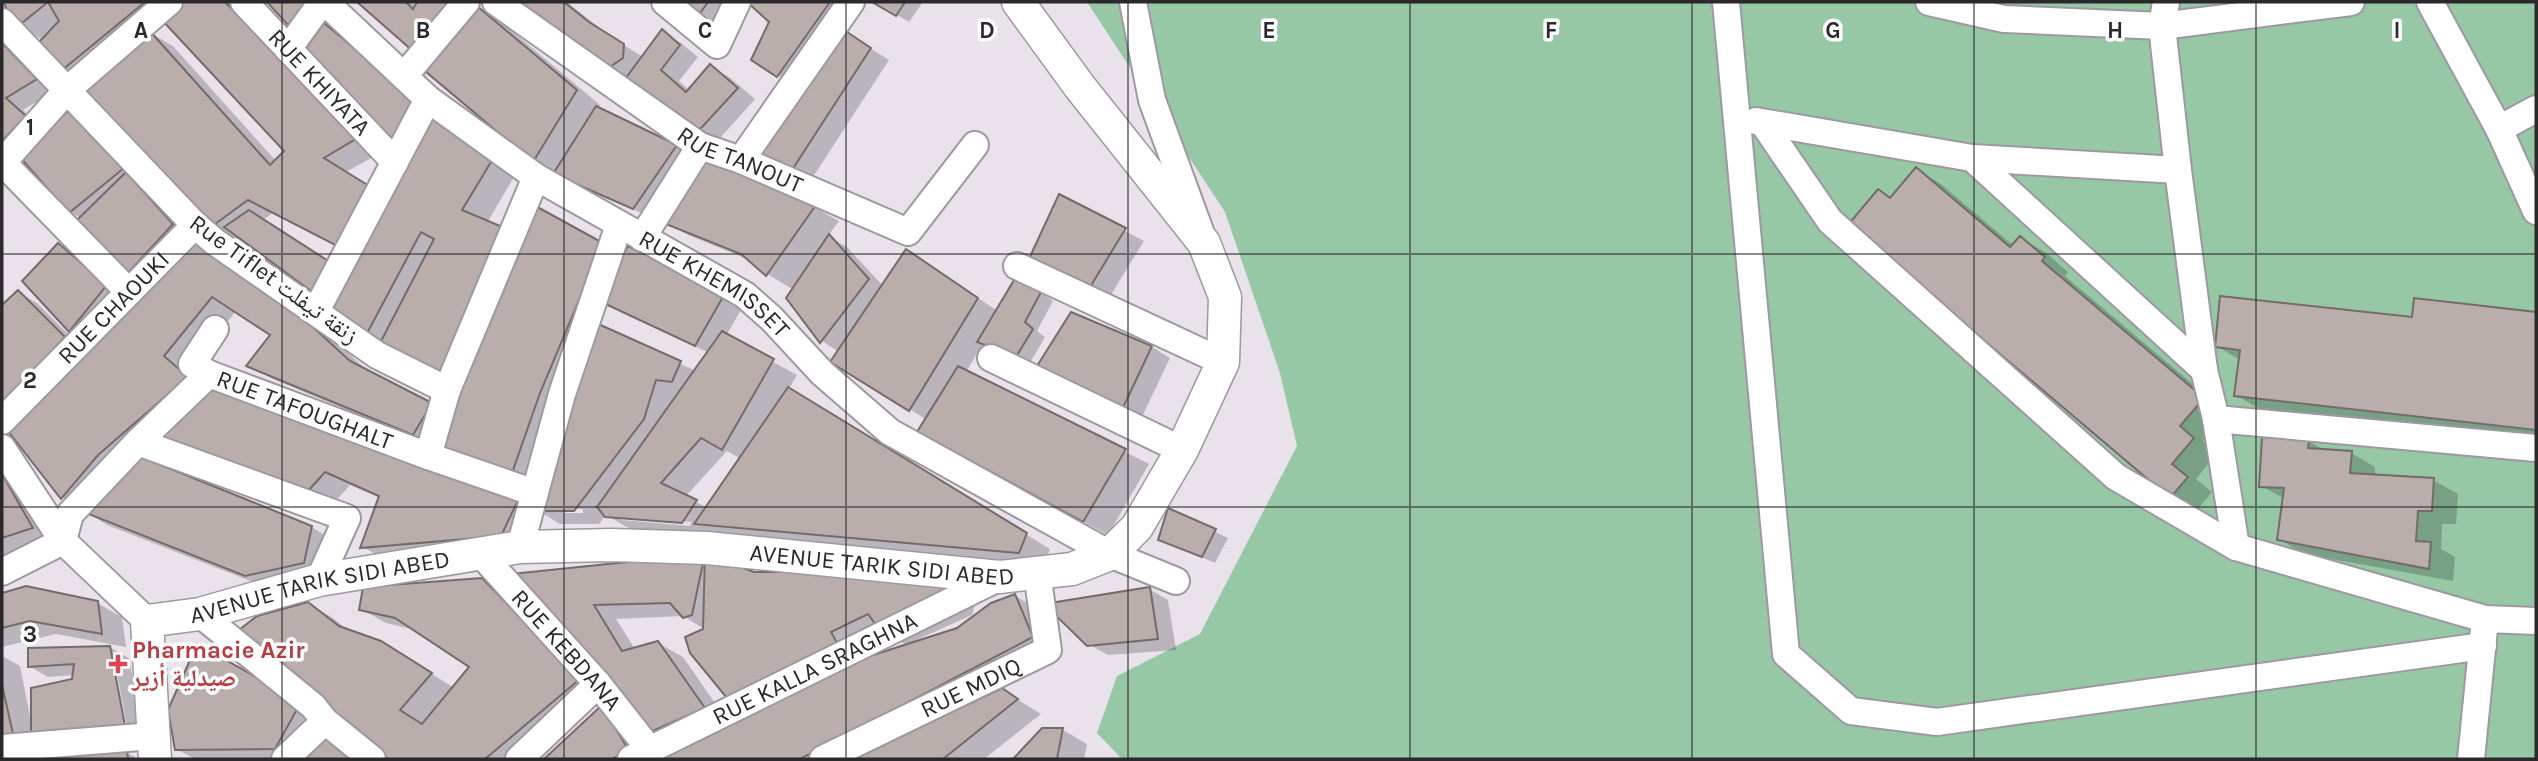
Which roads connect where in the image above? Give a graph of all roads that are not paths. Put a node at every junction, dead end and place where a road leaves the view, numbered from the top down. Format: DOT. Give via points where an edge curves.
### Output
graph roads {
  1 [pos="169,2"];
  2 [pos="244,2"];
  3 [pos="324,2"];
  4 [pos="466,2"];
  5 [pos="496,2"];
  6 [pos="665,2"];
  7 [pos="737,2"];
  8 [pos="851,2"];
  9 [pos="1018,2"];
  10 [pos="1133,2"];
  11 [pos="1726,2"];
  12 [pos="1929,2"];
  13 [pos="2138,2"];
  14 [pos="2351,2"];
  15 [pos="2430,2"];
  16 [pos="1996,10"];
  17 [pos="2164,14"];
  18 [pos="2,22"];
  19 [pos="288,49"];
  20 [pos="404,76"];
  21 [pos="67,90"];
  22 [pos="428,99"];
  23 [pos="2536,109"];
  24 [pos="1737,116"];
  25 [pos="1763,123"];
  26 [pos="2498,129"];
  27 [pos="975,145"];
  28 [pos="700,146"];
  29 [pos="1972,158"];
  30 [pos="741,160"];
  31 [pos="395,162"];
  32 [pos="2,163"];
  33 [pos="2178,170"];
  34 [pos="536,177"];
  35 [pos="2536,212"];
  36 [pos="195,225"];
  37 [pos="630,232"];
  38 [pos="1204,243"];
  39 [pos="1017,266"];
  40 [pos="129,292"];
  41 [pos="316,311"];
  42 [pos="215,329"];
  43 [pos="991,358"];
  44 [pos="1223,362"];
  45 [pos="2204,370"];
  46 [pos="209,373"];
  47 [pos="447,390"];
  48 [pos="2216,418"];
  49 [pos="2,421"];
  50 [pos="138,442"];
  51 [pos="2,448"];
  52 [pos="2536,448"];
  53 [pos="1182,450"];
  54 [pos="428,456"];
  55 [pos="535,493"];
  56 [pos="63,541"];
  57 [pos="520,547"];
  58 [pos="2236,547"];
  59 [pos="480,553"];
  60 [pos="1110,554"];
  61 [pos="2,572"];
  62 [pos="1037,573"];
  63 [pos="1000,577"];
  64 [pos="318,580"];
  65 [pos="1176,581"];
  66 [pos="200,614"];
  67 [pos="2485,619"];
  68 [pos="147,621"];
  69 [pos="2536,621"];
  70 [pos="2483,646"];
  71 [pos="598,684"];
  72 [pos="325,721"];
  73 [pos="2,748"];
  74 [pos="156,753"];
  75 [pos="640,755"];
  76 [pos="285,759"];
  77 [pos="372,759"];
  78 [pos="519,759"];
  79 [pos="822,759"];
  80 [pos="2471,759"];
  1 -- 21 [label="street"];
  2 -- 19 [label="street, RUE KHIYATA"];
  3 -- 19 [label="street"];
  3 -- 20 [label="street, RUE KHEMISSET"];
  4 -- 20 [label="street"];
  5 -- 28 [label="street, RUE TANOUT"];
  6 -- 7 [label="street" via="717,45"];
  8 -- 30 [label="street"];
  9 -- 38 [label="street, AVENUE TARIK SIDI ABED"];
  10 -- 38 [label="street" via="1152,100"];
  11 -- 24 [label="street"];
  12 -- 16 [label="street"];
  13 -- 17 [label="street"];
  14 -- 17 [label="street"];
  15 -- 26 [label="street"];
  16 -- 17 [label="street"];
  17 -- 33 [label="street"];
  18 -- 21 [label="street, Rue Tiflet زنقة تيفلت"];
  19 -- 31 [label="street, RUE KHIYATA"];
  20 -- 22 [label="street, RUE KHEMISSET"];
  21 -- 32 [label="street"];
  21 -- 36 [label="street, Rue Tiflet زنقة تيفلت"];
  22 -- 31 [label="street"];
  22 -- 34 [label="street, RUE KHEMISSET"];
  23 -- 26 [label="street"];
  24 -- 25 [label="street"];
  24 -- 70 [label="street" via="1786,654 1851,711 1937,722"];
  25 -- 29 [label="street"];
  25 -- 58 [label="street" via="1830,220 2116,477"];
  26 -- 35 [label="street"];
  27 -- 30 [label="street, RUE TANOUT" via="908,232"];
  28 -- 30 [label="street, RUE TANOUT"];
  28 -- 37 [label="street"];
  29 -- 33 [label="street"];
  29 -- 45 [label="street"];
  31 -- 41 [label="street"];
  32 -- 40 [label="street"];
  33 -- 45 [label="street"];
  34 -- 37 [label="street, RUE KHEMISSET"];
  34 -- 47 [label="street"];
  36 -- 40 [label="street, RUE CHAOUKI"];
  36 -- 41 [label="street, Rue Tiflet زنقة تيفلت"];
  37 -- 55 [label="street" via="562,394"];
  37 -- 60 [label="street, RUE KHEMISSET" via="745,295 822,373 890,432"];
  38 -- 44 [label="street, AVENUE TARIK SIDI ABED" via="1225,298"];
  39 -- 44 [label="street"];
  40 -- 49 [label="street, RUE CHAOUKI"];
  41 -- 47 [label="street, Rue Tiflet زنقة تيفلت" via="377,355"];
  42 -- 46 [label="street" via="192,364"];
  43 -- 53 [label="street"];
  44 -- 53 [label="street, AVENUE TARIK SIDI ABED"];
  45 -- 48 [label="street"];
  46 -- 50 [label="street, RUE TAFOUGHALT"];
  46 -- 54 [label="street, RUE TAFOUGHALT"];
  47 -- 54 [label="street"];
  48 -- 52 [label="street"];
  48 -- 58 [label="street"];
  50 -- 56 [label="street, RUE TAFOUGHALT" via="70,514"];
  50 -- 64 [label="street" via="347,517"];
  51 -- 56 [label="street"];
  53 -- 60 [label="street, AVENUE TARIK SIDI ABED" via="1137,527"];
  54 -- 55 [label="street, RUE TAFOUGHALT"];
  55 -- 57 [label="street"];
  56 -- 61 [label="street"];
  56 -- 68 [label="street"];
  57 -- 59 [label="street, AVENUE TARIK SIDI ABED"];
  57 -- 63 [label="street, AVENUE TARIK SIDI ABED" via="707,548"];
  58 -- 67 [label="street"];
  59 -- 64 [label="street, AVENUE TARIK SIDI ABED"];
  59 -- 71 [label="street, RUE KEBDANA"];
  60 -- 62 [label="street, AVENUE TARIK SIDI ABED" via="1072,569"];
  60 -- 65 [label="street, RUE KHEMISSET"];
  62 -- 63 [label="street, AVENUE TARIK SIDI ABED"];
  62 -- 79 [label="street, RUE MDIQ" via="1048,650"];
  63 -- 75 [label="street, RUE KALLA SRAGHNA"];
  64 -- 66 [label="street, AVENUE TARIK SIDI ABED"];
  66 -- 68 [label="street, AVENUE TARIK SIDI ABED"];
  66 -- 72 [label="street" via="313,706"];
  67 -- 69 [label="street"];
  67 -- 70 [label="street"];
  68 -- 74 [label="street"];
  70 -- 80 [label="street"];
  71 -- 75 [label="street, RUE KEBDANA"];
  71 -- 78 [label="street"];
  72 -- 76 [label="street"];
  72 -- 77 [label="street"];
  73 -- 74 [label="street"];
}
